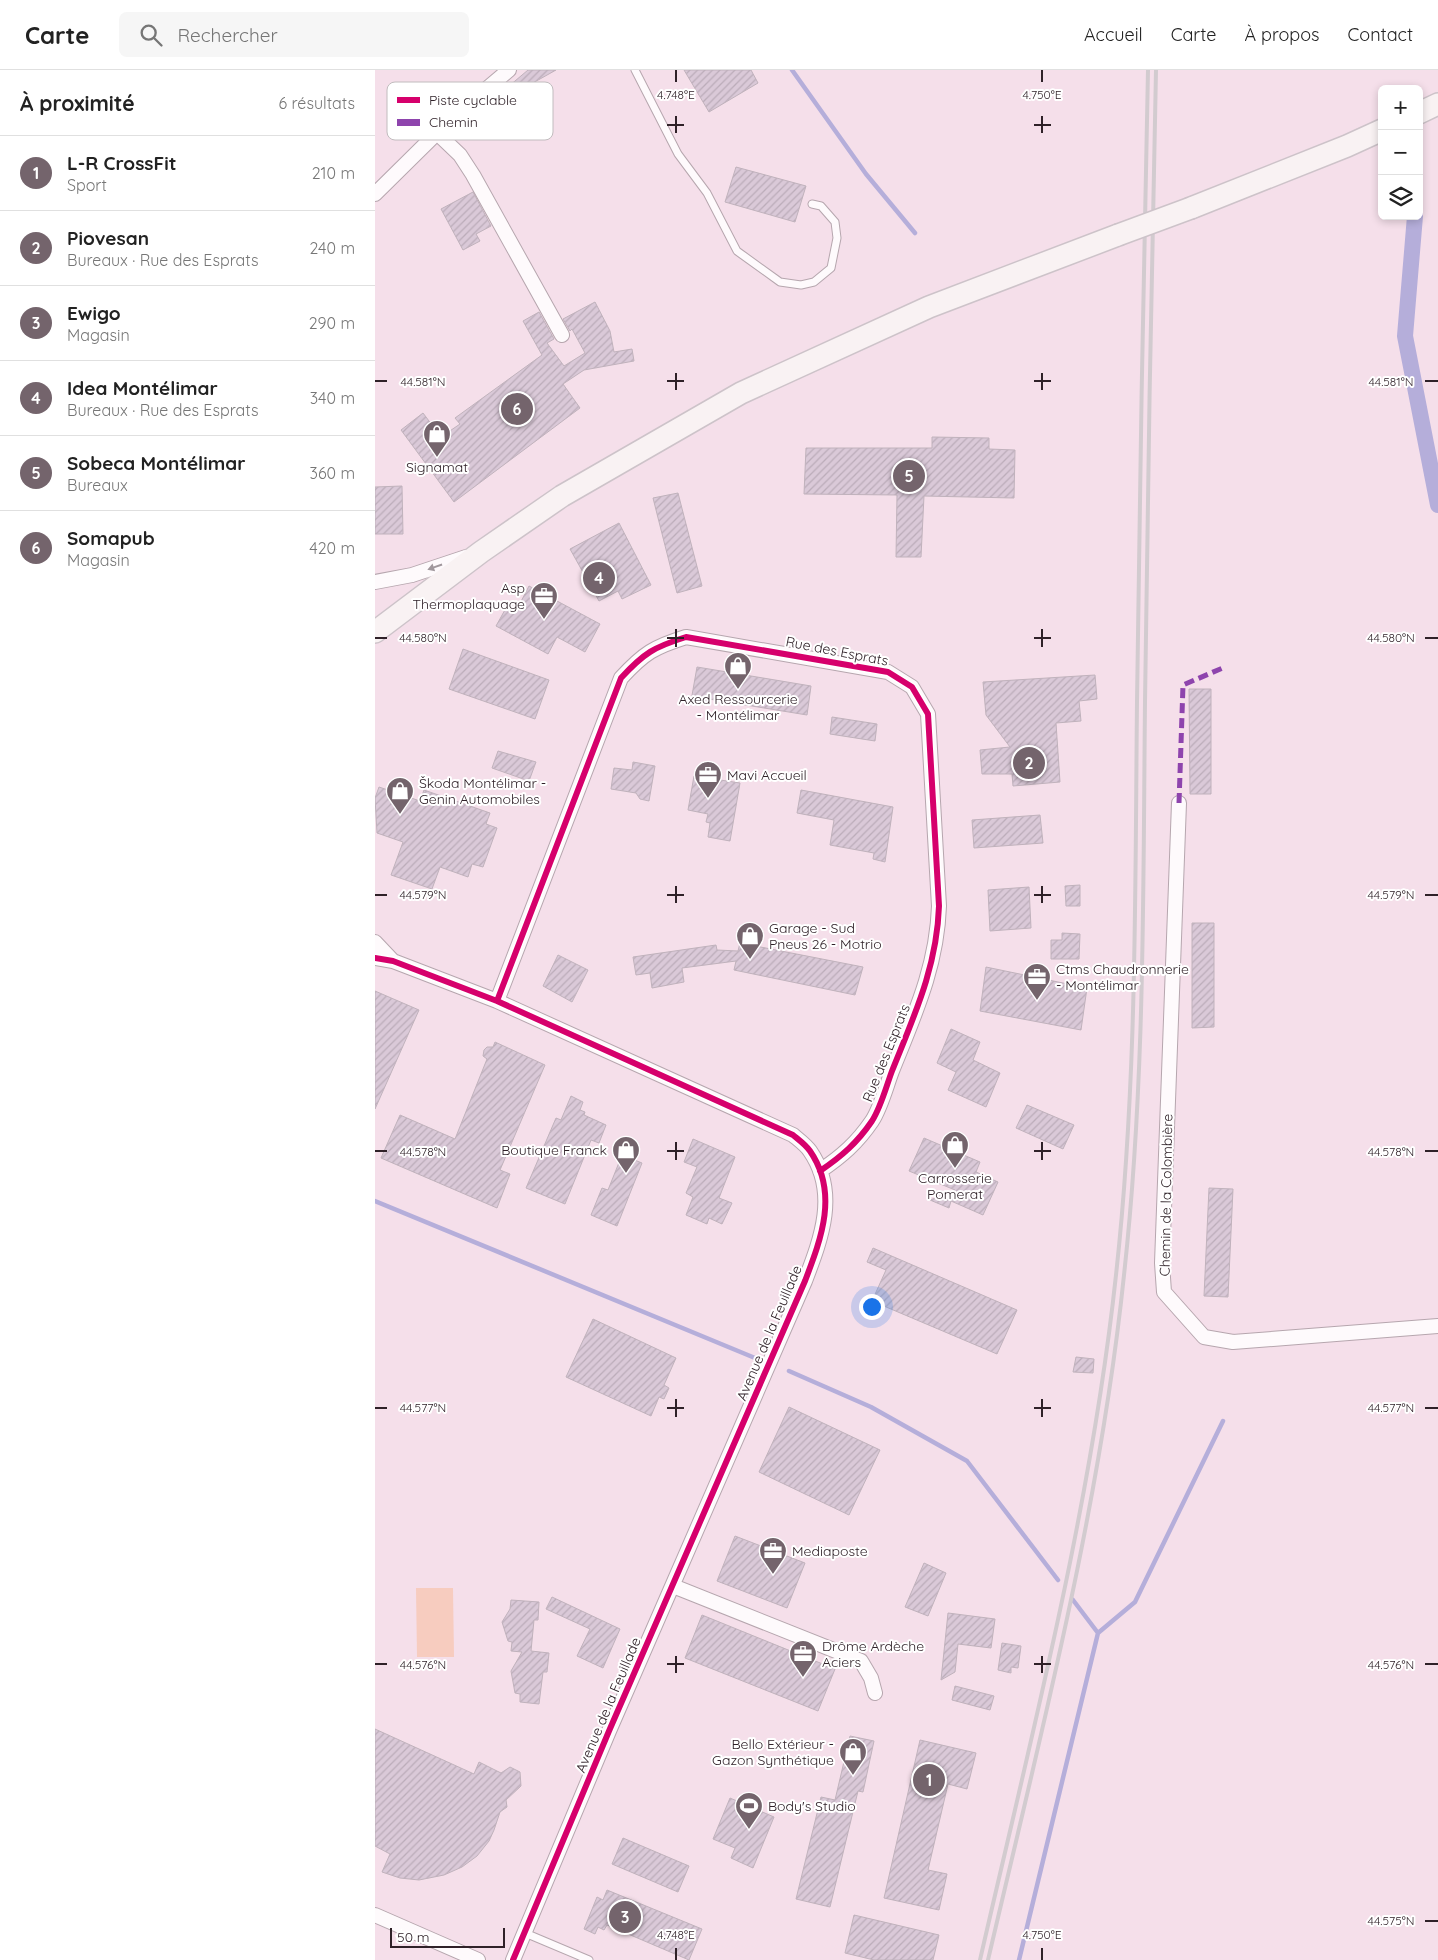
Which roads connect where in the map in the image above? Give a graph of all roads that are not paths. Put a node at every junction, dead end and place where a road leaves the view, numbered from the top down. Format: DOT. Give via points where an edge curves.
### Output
graph roads {
  1 [pos="509,70"];
  2 [pos="635,70"];
  3 [pos="495,82"];
  4 [pos="1438,104"];
  5 [pos="1423,111"];
  6 [pos="1438,121"];
  7 [pos="1423,125"];
  8 [pos="1378,132"];
  9 [pos="1378,137"];
  10 [pos="430,140"];
  11 [pos="445,140"];
  12 [pos="1347,146"];
  13 [pos="375,194"];
  14 [pos="812,204"];
  15 [pos="562,335"];
  16 [pos="481,552"];
  17 [pos="375,582"];
  18 [pos="394,616"];
  19 [pos="375,632"];
  20 [pos="375,643"];
  21 [pos="1179,803"];
  22 [pos="375,942"];
  23 [pos="375,958"];
  24 [pos="393,961"];
  25 [pos="497,1001"];
  26 [pos="820,1171"];
  27 [pos="1438,1326"];
  28 [pos="673,1586"];
  29 [pos="875,1693"];
  30 [pos="375,1915"];
  31 [pos="525,1933"];
  32 [pos="478,1960"];
  33 [pos="513,1960"];
  34 [pos="589,1960"];
  1 -- 3 [label="street"];
  2 -- 14 [label="lane" via="678,154 707,193 737,251 780,282 801,285 814,282 831,268 837,238 835,222 821,206"];
  4 -- 5 [label="main road"];
  6 -- 7 [label="main road"];
  8 -- 12 [label="main road"];
  9 -- 12 [label="main road"];
  10 -- 13 [label="street"];
  11 -- 15 [label="street" via="460,154"];
  12 -- 16 [label="main road, bridge" via="929,307 741,393 562,496"];
  16 -- 17 [label="street, one-way" via="412,575"];
  16 -- 18 [label="main road"];
  18 -- 19 [label="main road"];
  18 -- 20 [label="street"];
  21 -- 27 [label="street, Chemin de la Colombière" via="1162,1263 1164,1292 1204,1337 1233,1342"];
  22 -- 24 [label="street, Avenue de la Feuillade"];
  23 -- 24 [label="street, Avenue de la Feuillade"];
  24 -- 25 [label="street, Avenue de la Feuillade"];
  25 -- 26 [label="street, Avenue de la Feuillade" via="793,1135 810,1151"];
  25 -- 26 [label="street, Rue des Esprats" via="621,678 640,658 663,644 686,637 888,672 912,687 928,714 938,929 926,987 873,1120 844,1155"];
  26 -- 28 [label="street, Avenue de la Feuillade" via="827,1194 817,1248"];
  28 -- 29 [label="street" via="861,1661"];
  28 -- 31 [label="street, Avenue de la Feuillade"];
  30 -- 32 [label="street"];
  31 -- 33 [label="street, Avenue de la Feuillade"];
  31 -- 34 [label="lane"];
}
